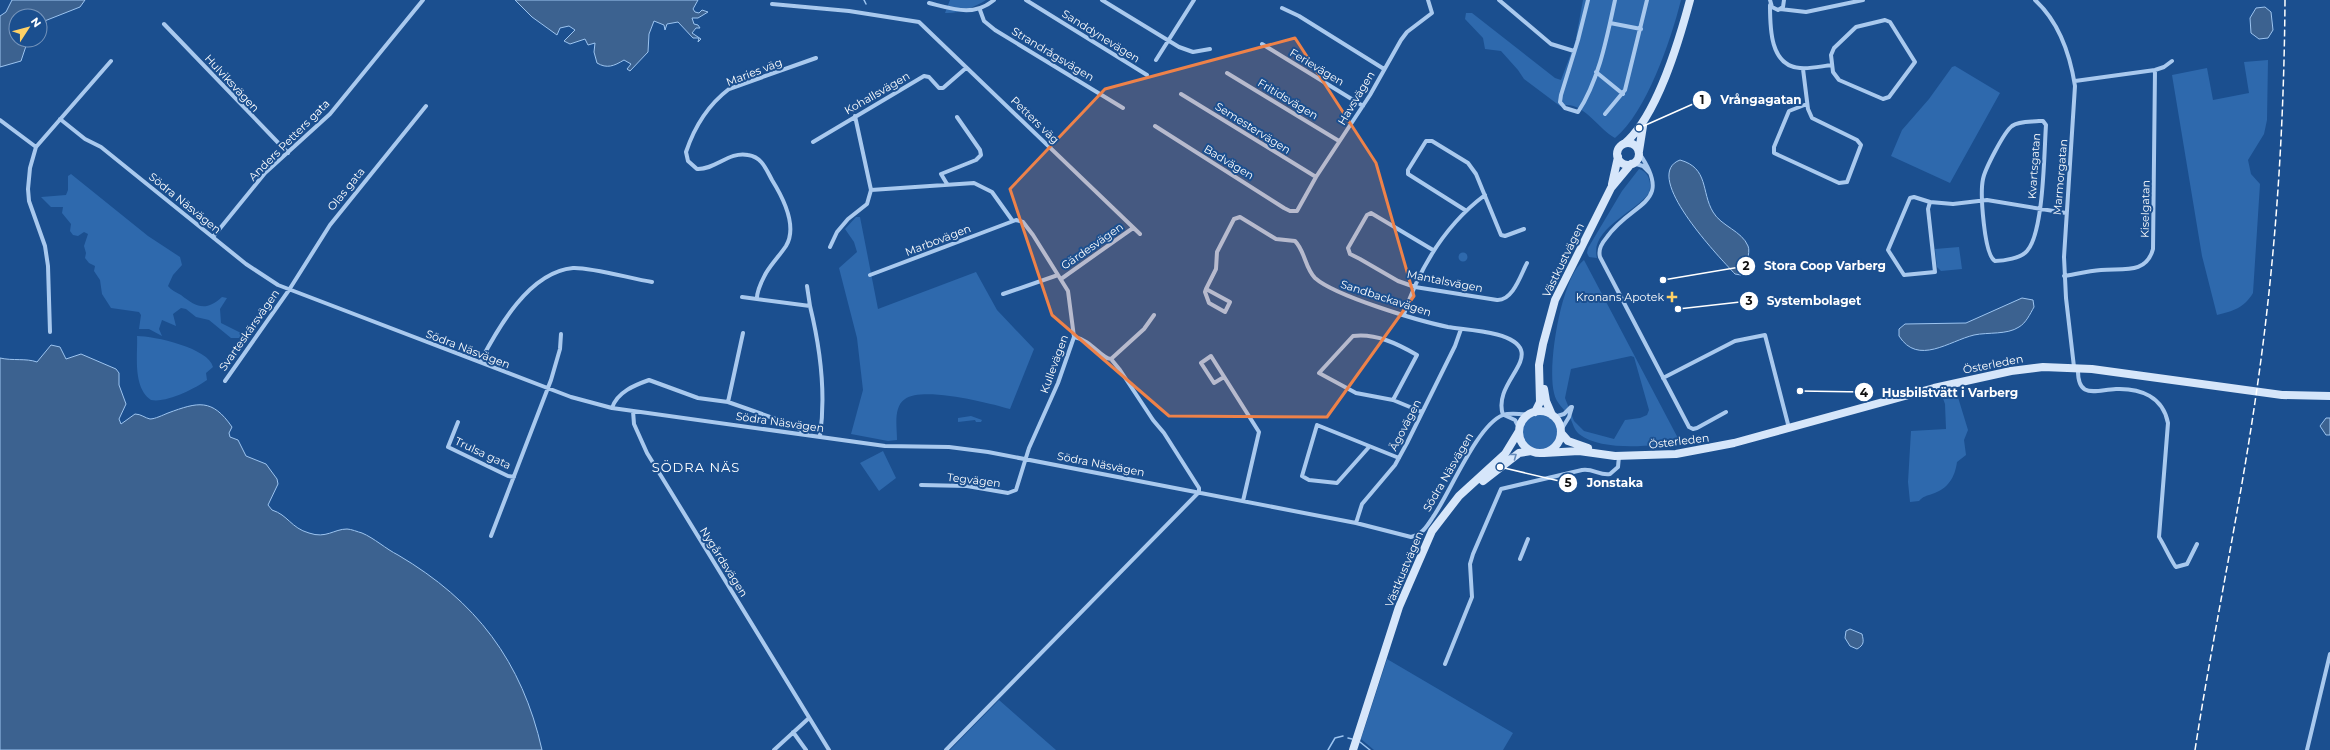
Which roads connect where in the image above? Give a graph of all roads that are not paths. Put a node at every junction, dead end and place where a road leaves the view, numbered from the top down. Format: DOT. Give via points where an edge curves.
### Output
graph roads {
  1 [pos="424,0"];
  2 [pos="994,0"];
  3 [pos="1026,0"];
  4 [pos="1102,0"];
  5 [pos="1194,0"];
  6 [pos="1428,0"];
  7 [pos="1499,0"];
  8 [pos="1588,0"];
  9 [pos="1614,0"];
  10 [pos="1647,0"];
  11 [pos="1690,0"];
  12 [pos="1863,0"];
  13 [pos="2035,0"];
  14 [pos="1785,1"];
  15 [pos="1770,2"];
  16 [pos="929,3"];
  17 [pos="772,4"];
  18 [pos="1282,8"];
  19 [pos="1779,9"];
  20 [pos="980,10"];
  21 [pos="1793,11"];
  22 [pos="1770,21"];
  23 [pos="1610,23"];
  24 [pos="164,24"];
  25 [pos="1641,29"];
  26 [pos="1168,41"];
  27 [pos="1262,44"];
  28 [pos="1210,49"];
  29 [pos="1574,51"];
  30 [pos="816,58"];
  31 [pos="1156,60"];
  32 [pos="111,61"];
  33 [pos="2172,61"];
  34 [pos="1832,64"];
  35 [pos="966,68"];
  36 [pos="1384,69"];
  37 [pos="1803,69"];
  38 [pos="2155,70"];
  39 [pos="1596,72"];
  40 [pos="1227,73"];
  41 [pos="1147,75"];
  42 [pos="2074,81"];
  43 [pos="1181,94"];
  44 [pos="1623,94"];
  45 [pos="1807,104"];
  46 [pos="426,106"];
  47 [pos="1363,106"];
  48 [pos="1123,108"];
  49 [pos="1605,114"];
  50 [pos="855,116"];
  51 [pos="1646,116"];
  52 [pos="957,117"];
  53 [pos="60,119"];
  54 [pos="0,120"];
  55 [pos="1154,126"];
  56 [pos="1339,141"];
  57 [pos="813,142"];
  58 [pos="1624,144"];
  59 [pos="36,147"];
  60 [pos="1639,152"];
  61 [pos="288,153"];
  62 [pos="1618,158"];
  63 [pos="1632,164"];
  64 [pos="1652,175"];
  65 [pos="1316,177"];
  66 [pos="947,184"];
  67 [pos="1611,188"];
  68 [pos="871,190"];
  69 [pos="1485,195"];
  70 [pos="1982,200"];
  71 [pos="1930,202"];
  72 [pos="2040,208"];
  73 [pos="1465,210"];
  74 [pos="1295,211"];
  75 [pos="2066,213"];
  76 [pos="1012,220"];
  77 [pos="1133,228"];
  78 [pos="1524,229"];
  79 [pos="1140,234"];
  80 [pos="213,237"];
  81 [pos="830,247"];
  82 [pos="1433,250"];
  83 [pos="1527,262"];
  84 [pos="870,275"];
  85 [pos="1058,275"];
  86 [pos="2064,276"];
  87 [pos="1061,279"];
  88 [pos="652,282"];
  89 [pos="807,286"];
  90 [pos="1415,287"];
  91 [pos="1206,289"];
  92 [pos="289,290"];
  93 [pos="1003,294"];
  94 [pos="742,297"];
  95 [pos="757,298"];
  96 [pos="810,306"];
  97 [pos="1404,314"];
  98 [pos="1154,315"];
  99 [pos="1461,329"];
  100 [pos="50,332"];
  101 [pos="743,333"];
  102 [pos="561,334"];
  103 [pos="1074,337"];
  104 [pos="1543,344"];
  105 [pos="1111,359"];
  106 [pos="480,362"];
  107 [pos="2076,367"];
  108 [pos="1224,377"];
  109 [pos="1663,378"];
  110 [pos="225,381"];
  111 [pos="548,389"];
  112 [pos="2330,396"];
  113 [pos="1394,400"];
  114 [pos="728,402"];
  115 [pos="612,408"];
  116 [pos="633,411"];
  117 [pos="1422,412"];
  118 [pos="1726,412"];
  119 [pos="1532,413"];
  120 [pos="1503,415"];
  121 [pos="1553,416"];
  122 [pos="458,422"];
  123 [pos="1789,428"];
  124 [pos="1519,430"];
  125 [pos="1561,432"];
  126 [pos="807,434"];
  127 [pos="820,436"];
  128 [pos="1369,447"];
  129 [pos="1531,451"];
  130 [pos="1544,453"];
  131 [pos="1619,455"];
  132 [pos="1399,458"];
  133 [pos="1025,459"];
  134 [pos="514,477"];
  135 [pos="921,485"];
  136 [pos="1199,492"];
  137 [pos="1243,501"];
  138 [pos="1356,523"];
  139 [pos="491,536"];
  140 [pos="1528,539"];
  141 [pos="2197,544"];
  142 [pos="1520,559"];
  143 [pos="2330,654"];
  144 [pos="1445,664"];
  145 [pos="1376,674"];
  146 [pos="809,718"];
  147 [pos="793,732"];
  148 [pos="804,749"];
  149 [pos="774,750"];
  150 [pos="828,750"];
  151 [pos="946,750"];
  152 [pos="1352,750"];
  153 [pos="2307,750"];
  1 -- 61 [label="street, Anders Petters gata" via="330,114"];
  2 -- 20 [label="street"];
  3 -- 41 [label="street, Sanddynevägen"];
  4 -- 26 [label="street"];
  5 -- 26 [label="street"];
  6 -- 36 [label="street, Havsvägen" via="1432,13 1407,32"];
  7 -- 29 [label="street" via="1551,44"];
  8 -- 29 [label="street"];
  9 -- 23 [label="street"];
  10 -- 25 [label="street"];
  11 -- 51 [label="main road, Västkustvägen" via="1664,76"];
  12 -- 21 [label="street" via="1818,10"];
  13 -- 42 [label="street, Marmorgatan" via="2061,36"];
  14 -- 19 [label="street"];
  14 -- 21 [label="street"];
  15 -- 19 [label="street" via="1775,9"];
  15 -- 22 [label="street"];
  16 -- 20 [label="street" via="958,10"];
  17 -- 35 [label="street, Petters väg" via="917,21"];
  18 -- 36 [label="street"];
  19 -- 21 [label="street"];
  19 -- 22 [label="street"];
  20 -- 48 [label="street, Strandrågsvägen" via="984,21 995,30"];
  22 -- 37 [label="street" via="1777,55 1789,65"];
  23 -- 25 [label="street"];
  23 -- 39 [label="street"];
  24 -- 61 [label="street, Hulviksvägen"];
  25 -- 44 [label="street"];
  26 -- 28 [label="street" via="1193,52"];
  26 -- 31 [label="street"];
  27 -- 47 [label="street, Ferievägen"];
  29 -- 39 [label="street" via="1561,95 1560,102 1565,108 1578,112 1585,102"];
  30 -- 95 [label="street, Maries väg" via="729,89 704,115 686,152 692,166 705,170 733,157 745,154 755,157 764,165 779,192 789,224 788,243 767,271"];
  32 -- 53 [label="street"];
  33 -- 38 [label="street"];
  34 -- 34 [label="street" via="1832,50 1854,29 1885,20 1890,22 1915,62 1889,97 1883,100 1839,80"];
  34 -- 37 [label="street"];
  35 -- 50 [label="street, Kohallsvägen" via="943,88 939,88 929,77 924,76"];
  35 -- 77 [label="street, Petters väg"];
  36 -- 47 [label="street, Havsvägen"];
  37 -- 45 [label="street"];
  38 -- 42 [label="street"];
  38 -- 86 [label="street, Kiselgatan" via="2151,256 2144,265 2137,268 2100,270"];
  39 -- 44 [label="street"];
  40 -- 56 [label="street, Fritidsvägen"];
  42 -- 75 [label="street, Marmorgatan" via="2075,109"];
  43 -- 65 [label="street, Semestervägen"];
  44 -- 49 [label="street"];
  45 -- 45 [label="street" via="1809,114 1815,121 1860,142 1861,148 1847,182 1839,183 1774,153 1774,147 1789,111"];
  46 -- 92 [label="street, Olas gata" via="348,200"];
  47 -- 56 [label="street, Havsvägen"];
  50 -- 57 [label="street, Kohallsvägen"];
  50 -- 68 [label="street"];
  51 -- 58 [label="main road, Västkustvägen" via="1635,134"];
  51 -- 60 [label="main road, Västkustvägen"];
  52 -- 66 [label="street" via="981,155 976,160 941,174"];
  53 -- 59 [label="street"];
  53 -- 80 [label="street, Södra Näsvägen" via="101,148"];
  54 -- 59 [label="street"];
  55 -- 74 [label="street, Badvägen" via="1284,208"];
  56 -- 65 [label="street, Havsvägen"];
  58 -- 60 [label="main road" via="1634,144"];
  58 -- 62 [label="main road, Västkustvägen" via="1618,150"];
  59 -- 100 [label="street" via="28,189 45,246"];
  60 -- 63 [label="main road, Västkustvägen" via="1638,160"];
  60 -- 64 [label="street"];
  61 -- 80 [label="street, Anders Petters gata" via="266,173"];
  62 -- 63 [label="main road" via="1624,163"];
  62 -- 67 [label="main road, Västkustvägen"];
  63 -- 64 [label="street" via="1643,166"];
  63 -- 67 [label="main road, Västkustvägen"];
  64 -- 109 [label="street" via="1654,187 1649,199 1613,229 1599,253"];
  65 -- 74 [label="street, Havsvägen"];
  66 -- 68 [label="street"];
  66 -- 76 [label="street" via="970,182 986,188 992,192"];
  67 -- 104 [label="main road, Västkustvägen" via="1560,288"];
  68 -- 81 [label="street" via="867,204 848,219 837,232"];
  69 -- 73 [label="street"];
  69 -- 73 [label="street" via="1468,163 1432,141 1426,141 1408,174"];
  69 -- 78 [label="street" via="1502,235"];
  70 -- 71 [label="street" via="1953,204"];
  70 -- 72 [label="street"];
  70 -- 72 [label="street" via="1990,256 1995,261 2015,257 2027,251"];
  70 -- 72 [label="street, Kvartsgatan" via="1984,175 2010,128 2020,123 2044,121 2046,125"];
  71 -- 71 [label="street" via="1928,209 1935,272 1904,274 1890,256 1888,247 1910,198"];
  72 -- 75 [label="street"];
  73 -- 82 [label="street"];
  75 -- 86 [label="street, Marmorgatan"];
  76 -- 84 [label="street, Marbovägen"];
  76 -- 85 [label="street, Kullevägen" via="1020,221 1026,226"];
  77 -- 79 [label="street, Petters väg"];
  77 -- 87 [label="street, Gärdesvägen"];
  80 -- 92 [label="street, Södra Näsvägen" via="256,270"];
  82 -- 90 [label="street"];
  82 -- 90 [label="street, Mantalsvägen" via="1374,214 1367,215 1348,248 1350,254 1398,281"];
  83 -- 90 [label="street, Mantalsvägen" via="1509,296 1502,300"];
  85 -- 87 [label="street, Kullevägen"];
  85 -- 93 [label="street"];
  86 -- 107 [label="street, Marmorgatan"];
  87 -- 103 [label="street, Kullevägen" via="1070,301"];
  88 -- 106 [label="street" via="573,268 554,275 535,286 517,303 501,324"];
  89 -- 96 [label="street"];
  90 -- 97 [label="street"];
  91 -- 91 [label="street" via="1205,294 1209,303 1225,312 1230,302"];
  91 -- 97 [label="street, Sandbackavägen" via="1216,269 1217,252 1234,219 1240,217 1276,239 1295,241 1309,270 1326,287"];
  92 -- 106 [label="street, Södra Näsvägen"];
  92 -- 110 [label="street, Svarteskärsvägen"];
  94 -- 95 [label="street"];
  95 -- 96 [label="street" via="762,302"];
  96 -- 127 [label="street" via="823,400"];
  97 -- 99 [label="street, Sandbackavägen"];
  98 -- 105 [label="street" via="1144,329"];
  99 -- 117 [label="street, Ägovägen"];
  99 -- 120 [label="street, Sandbackavägen" via="1507,339 1516,343 1520,349 1520,362 1502,396"];
  101 -- 114 [label="street"];
  102 -- 111 [label="street, Trulsa gata" via="557,361"];
  103 -- 105 [label="street" via="1087,341 1104,357"];
  103 -- 133 [label="street, Kullevägen" via="1058,383"];
  104 -- 119 [label="main road, Västkustvägen" via="1539,365 1540,402"];
  104 -- 121 [label="main road, Västkustvägen" via="1544,393"];
  105 -- 136 [label="street" via="1180,456"];
  106 -- 111 [label="street, Södra Näsvägen"];
  107 -- 112 [label="main road, Österleden" via="2277,394"];
  107 -- 123 [label="main road, Österleden" via="2011,371 1934,388"];
  107 -- 141 [label="street, Marmorgatan" via="2078,381 2085,390 2092,392 2117,389 2141,392 2152,396 2161,406 2168,423 2159,537 2176,568 2187,564"];
  108 -- 108 [label="street" via="1211,356 1201,363 1214,383"];
  108 -- 137 [label="street" via="1259,432"];
  109 -- 118 [label="street" via="1692,429"];
  109 -- 123 [label="street" via="1735,341 1765,335"];
  111 -- 115 [label="street, Södra Näsvägen"];
  111 -- 134 [label="street, Trulsa gata"];
  113 -- 113 [label="street" via="1416,355 1396,344 1363,334 1354,336 1319,373 1356,393"];
  113 -- 117 [label="street"];
  114 -- 115 [label="street" via="698,398 649,380 627,390 616,399"];
  114 -- 126 [label="street" via="793,425"];
  115 -- 116 [label="street, Södra Näsvägen"];
  116 -- 126 [label="street, Södra Näsvägen"];
  116 -- 146 [label="street, Nygårdsvägen" via="634,424 646,453"];
  117 -- 132 [label="street, Ägovägen"];
  119 -- 120 [label="street"];
  119 -- 121 [label="main road" via="1544,412"];
  119 -- 124 [label="main road" via="1523,420"];
  120 -- 124 [label="street" via="1515,420"];
  120 -- 138 [label="street, Södra Näsvägen" via="1484,430 1445,500 1419,535 1404,537"];
  121 -- 125 [label="main road"];
  121 -- 125 [label="street" via="1564,414 1572,406"];
  122 -- 134 [label="street, Trulsa gata" via="448,447"];
  123 -- 131 [label="main road, Österleden" via="1734,443 1676,454"];
  124 -- 129 [label="main road" via="1522,443"];
  124 -- 145 [label="main road, Västkustvägen" via="1504,454 1459,496 1432,531 1399,607"];
  125 -- 130 [label="main road" via="1556,446"];
  125 -- 131 [label="main road, Österleden" via="1572,443"];
  126 -- 127 [label="street, Södra Näsvägen"];
  127 -- 133 [label="street, Södra Näsvägen" via="885,446 961,448"];
  128 -- 128 [label="street" via="1337,483 1309,480 1302,476 1317,425"];
  128 -- 132 [label="street"];
  129 -- 130 [label="main road"];
  145 -- 129 [label="main road, Västkustvägen, one-way" via="1428,549 1447,518 1471,492 1500,467 1519,453"];
  130 -- 131 [label="main road, Österleden" via="1579,451"];
  131 -- 144 [label="street" via="1618,467 1610,474 1604,475 1587,469 1501,489 1473,554 1470,564 1472,597"];
  132 -- 138 [label="street, Ägovägen" via="1362,504"];
  133 -- 135 [label="street, Tegvägen" via="1016,490 1009,493 967,486"];
  133 -- 136 [label="street, Södra Näsvägen"];
  134 -- 139 [label="street, Trulsa gata"];
  136 -- 137 [label="street, Södra Näsvägen"];
  136 -- 151 [label="street"];
  137 -- 138 [label="street, Södra Näsvägen"];
  140 -- 142 [label="street"];
  143 -- 153 [label="street"];
  145 -- 152 [label="main road, Västkustvägen"];
  146 -- 147 [label="street"];
  146 -- 150 [label="street, Nygårdsvägen"];
  147 -- 148 [label="street"];
  147 -- 149 [label="street"];
}
